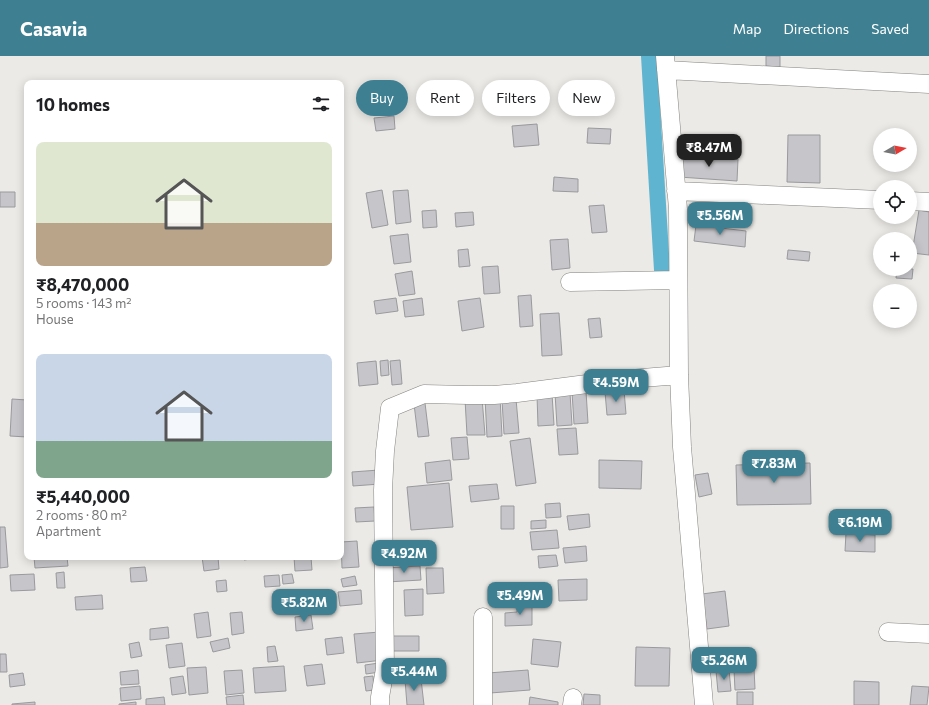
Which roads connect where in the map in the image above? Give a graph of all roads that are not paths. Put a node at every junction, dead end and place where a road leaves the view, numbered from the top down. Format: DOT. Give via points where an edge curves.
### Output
graph roads {
  1 [pos="666,63"];
  2 [pos="929,84"];
  3 [pos="676,191"];
  4 [pos="873,200"];
  5 [pos="917,201"];
  6 [pos="929,202"];
  7 [pos="678,280"];
  8 [pos="570,282"];
  9 [pos="679,375"];
  10 [pos="483,617"];
  11 [pos="888,632"];
  12 [pos="929,634"];
  13 [pos="380,705"];
  14 [pos="483,705"];
  15 [pos="704,705"];
  1 -- 2 [label="street"];
  1 -- 3 [label="street"];
  3 -- 4 [label="street"];
  3 -- 7 [label="street"];
  5 -- 6 [label="street"];
  7 -- 8 [label="street"];
  7 -- 9 [label="street"];
  9 -- 13 [label="street" via="517,393 424,394 390,408 383,490 385,669"];
  9 -- 15 [label="street" via="682,447"];
  10 -- 14 [label="street"];
  11 -- 12 [label="street"];
}
